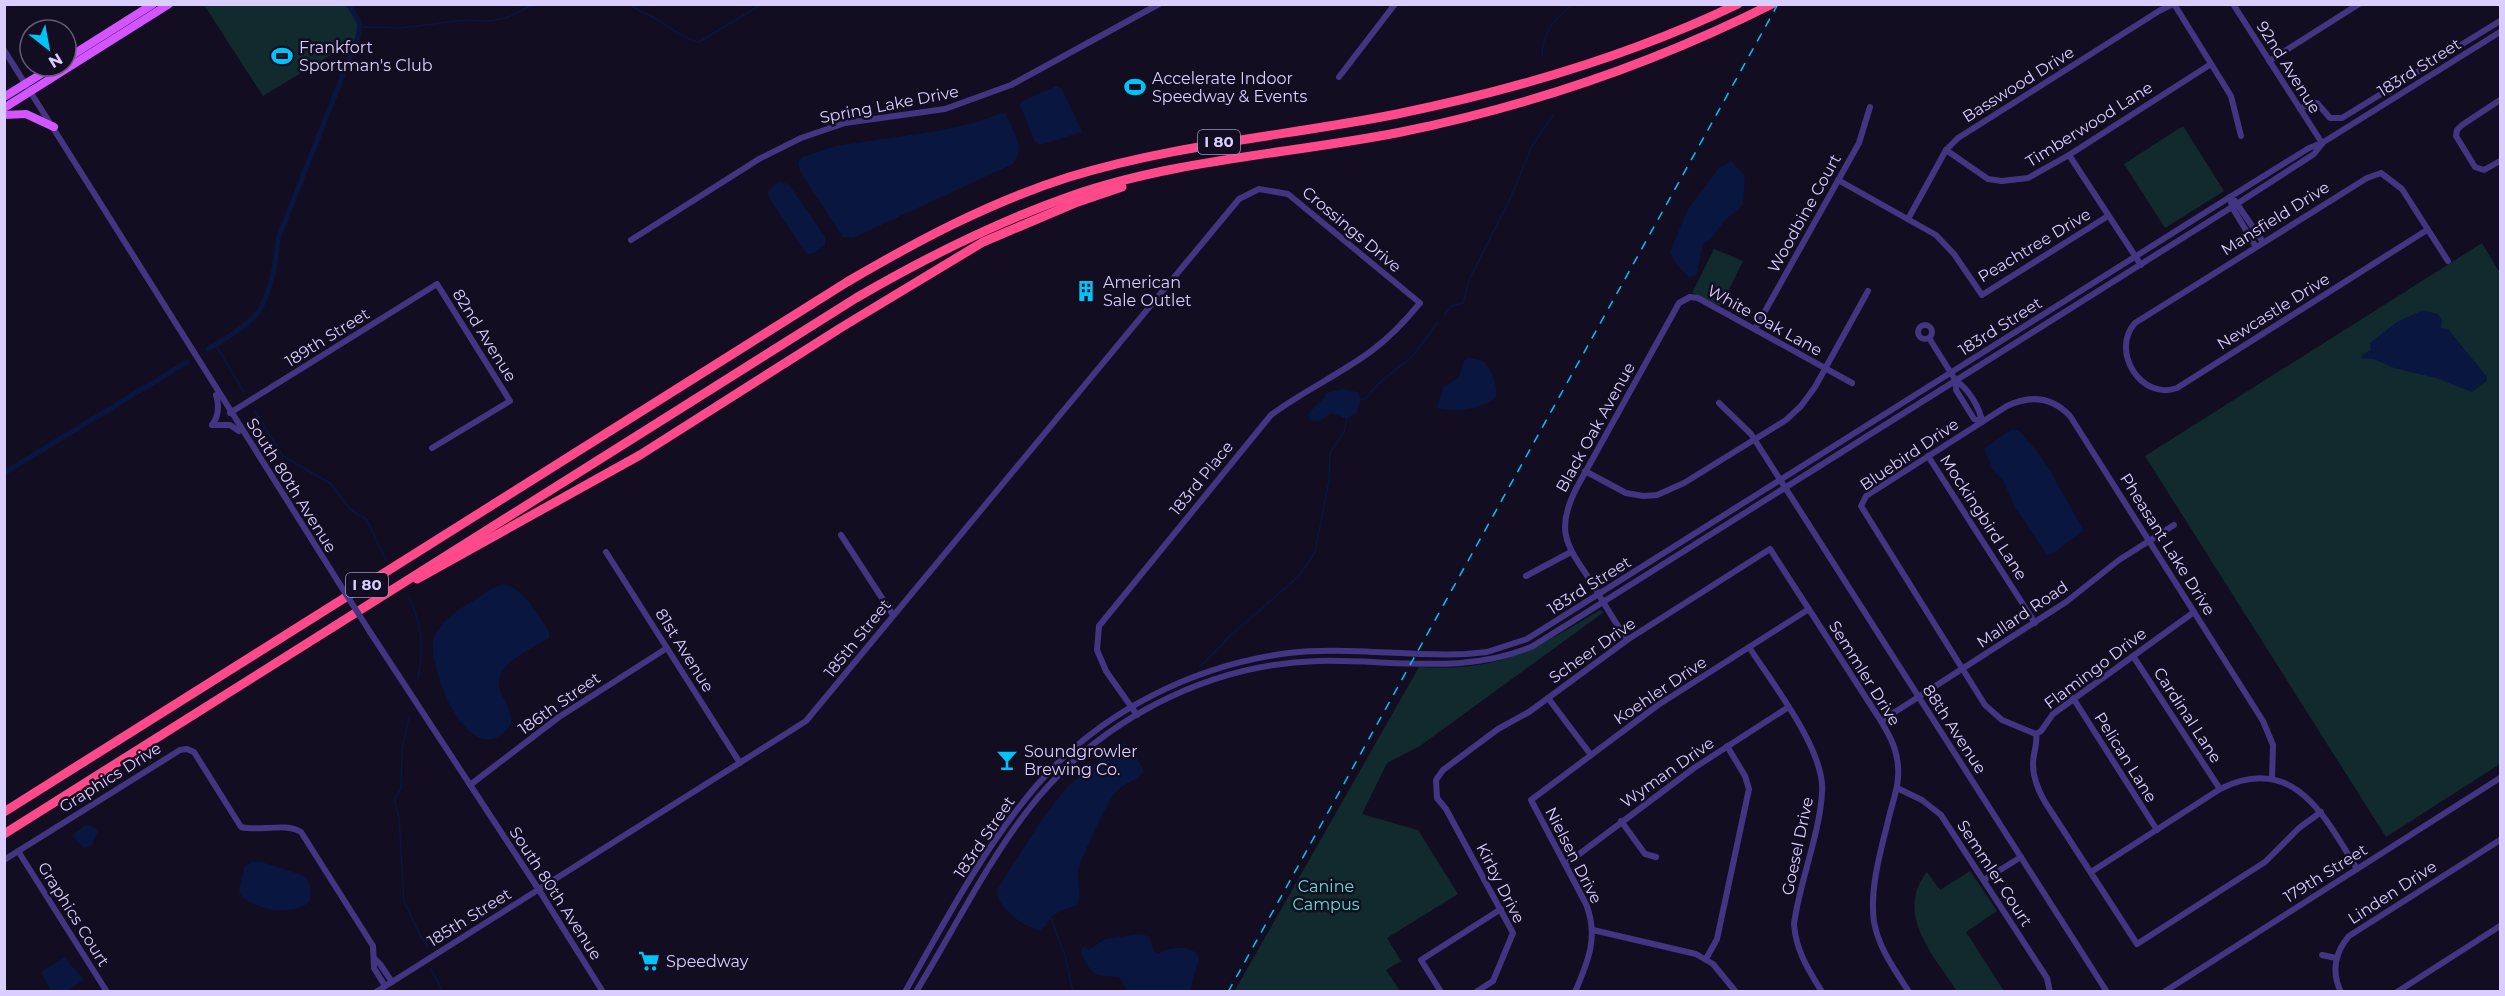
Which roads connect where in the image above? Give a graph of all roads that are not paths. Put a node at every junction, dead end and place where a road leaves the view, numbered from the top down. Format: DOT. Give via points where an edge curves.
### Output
graph roads {
  1 [pos="153,4"];
  2 [pos="169,4"];
  3 [pos="1158,4"];
  4 [pos="1395,4"];
  5 [pos="1738,4"];
  6 [pos="1772,4"];
  7 [pos="2173,4"];
  8 [pos="2233,4"];
  9 [pos="2359,4"];
  10 [pos="2500,21"];
  11 [pos="2500,32"];
  12 [pos="4,50"];
  13 [pos="78,51"];
  14 [pos="2269,61"];
  15 [pos="2211,64"];
  16 [pos="1339,77"];
  17 [pos="35,78"];
  18 [pos="27,83"];
  19 [pos="32,91"];
  20 [pos="4,97"];
  21 [pos="2500,100"];
  22 [pos="1870,106"];
  23 [pos="4,108"];
  24 [pos="2300,109"];
  25 [pos="4,115"];
  26 [pos="54,127"];
  27 [pos="2241,136"];
  28 [pos="2322,143"];
  29 [pos="1946,150"];
  30 [pos="2069,155"];
  31 [pos="2500,161"];
  32 [pos="1170,170"];
  33 [pos="1838,180"];
  34 [pos="1259,189"];
  35 [pos="2230,197"];
  36 [pos="2238,203"];
  37 [pos="2232,207"];
  38 [pos="2108,216"];
  39 [pos="1908,219"];
  40 [pos="2427,230"];
  41 [pos="631,240"];
  42 [pos="2263,242"];
  43 [pos="2256,247"];
  44 [pos="2136,257"];
  45 [pos="2448,261"];
  46 [pos="2141,265"];
  47 [pos="437,284"];
  48 [pos="1868,291"];
  49 [pos="1690,297"];
  50 [pos="1420,303"];
  51 [pos="1755,329"];
  52 [pos="1929,338"];
  53 [pos="1826,370"];
  54 [pos="2134,370"];
  55 [pos="1952,373"];
  56 [pos="1956,381"];
  57 [pos="1852,383"];
  58 [pos="215,389"];
  59 [pos="1719,403"];
  60 [pos="230,413"];
  61 [pos="1982,422"];
  62 [pos="246,438"];
  63 [pos="1755,440"];
  64 [pos="432,448"];
  65 [pos="1928,456"];
  66 [pos="1585,471"];
  67 [pos="1782,481"];
  68 [pos="1786,489"];
  69 [pos="2174,525"];
  70 [pos="841,534"];
  71 [pos="2150,540"];
  72 [pos="1770,549"];
  73 [pos="606,552"];
  74 [pos="1570,552"];
  75 [pos="1526,576"];
  76 [pos="1599,595"];
  77 [pos="380,597"];
  78 [pos="1604,604"];
  79 [pos="1809,609"];
  80 [pos="2194,612"];
  81 [pos="893,615"];
  82 [pos="2035,623"];
  83 [pos="1627,640"];
  84 [pos="1749,647"];
  85 [pos="667,648"];
  86 [pos="2133,656"];
  87 [pos="1962,670"];
  88 [pos="1548,698"];
  89 [pos="1918,698"];
  90 [pos="2073,698"];
  91 [pos="1132,707"];
  92 [pos="1787,708"];
  93 [pos="1137,715"];
  94 [pos="1881,722"];
  95 [pos="2036,734"];
  96 [pos="1727,746"];
  97 [pos="1591,755"];
  98 [pos="740,763"];
  99 [pos="2500,778"];
  100 [pos="2272,779"];
  101 [pos="1436,780"];
  102 [pos="470,785"];
  103 [pos="1897,788"];
  104 [pos="2220,789"];
  105 [pos="1531,800"];
  106 [pos="4,812"];
  107 [pos="2321,812"];
  108 [pos="1621,821"];
  109 [pos="2157,830"];
  110 [pos="4,834"];
  111 [pos="2500,840"];
  112 [pos="18,851"];
  113 [pos="1656,857"];
  114 [pos="2021,857"];
  115 [pos="4,860"];
  116 [pos="1566,864"];
  117 [pos="2357,869"];
  118 [pos="2091,872"];
  119 [pos="1984,880"];
  120 [pos="539,890"];
  121 [pos="1502,909"];
  122 [pos="2500,926"];
  123 [pos="1593,930"];
  124 [pos="2322,955"];
  125 [pos="374,958"];
  126 [pos="2336,958"];
  127 [pos="1706,959"];
  128 [pos="392,982"];
  129 [pos="385,986"];
  130 [pos="107,992"];
  131 [pos="376,992"];
  132 [pos="603,992"];
  133 [pos="905,992"];
  134 [pos="916,992"];
  135 [pos="1440,992"];
  136 [pos="1476,992"];
  137 [pos="1575,992"];
  138 [pos="1736,992"];
  139 [pos="1822,992"];
  140 [pos="1909,992"];
  141 [pos="2050,992"];
  142 [pos="2107,992"];
  143 [pos="2164,992"];
  144 [pos="2341,992"];
  145 [pos="2397,992"];
  1 -- 13 [label="main road"];
  2 -- 19 [label="main road"];
  3 -- 41 [label="street, Spring Lake Drive" via="988,95 922,113 845,123 790,142"];
  4 -- 16 [label="street"];
  5 -- 106 [label="highway, I 80" via="1650,43 1486,94 1396,114 1130,160 1066,178 976,214 912,244 847,282"];
  6 -- 32 [label="highway, I 80" via="1629,67 1490,112 1399,132"];
  7 -- 15 [label="street"];
  7 -- 29 [label="street, Basswood Drive" via="1958,138"];
  8 -- 14 [label="street, 92nd Avenue"];
  9 -- 14 [label="street"];
  10 -- 24 [label="street" via="2343,118 2330,118 2317,103"];
  11 -- 28 [label="street, 183rd Street"];
  12 -- 18 [label="street, South 80th Avenue"];
  14 -- 24 [label="street, 92nd Avenue"];
  15 -- 27 [label="street" via="2236,106"];
  15 -- 30 [label="street, Timberwood Lane"];
  17 -- 18 [label="main road"];
  18 -- 19 [label="street, South 80th Avenue"];
  18 -- 20 [label="main road"];
  19 -- 23 [label="main road"];
  19 -- 26 [label="street, South 80th Avenue"];
  21 -- 31 [label="street" via="2462,125 2456,136 2475,168 2484,170"];
  22 -- 33 [label="street, Woodbine Court" via="1859,142"];
  24 -- 28 [label="street, 92nd Avenue"];
  25 -- 26 [label="main road" via="26,114"];
  26 -- 58 [label="street, South 80th Avenue"];
  28 -- 35 [label="street, 183rd Street"];
  28 -- 36 [label="street, 183rd Street" via="2314,154"];
  29 -- 30 [label="street, Timberwood Lane" via="1988,178 2002,181 2028,178"];
  29 -- 39 [label="street, Basswood Drive"];
  30 -- 38 [label="street"];
  32 -- 77 [label="highway" via="1075,203 983,242 640,455"];
  32 -- 77 [label="highway, I 80" via="1072,195 920,261"];
  33 -- 39 [label="street, Peachtree Drive"];
  33 -- 51 [label="street, Woodbine Court"];
  34 -- 50 [label="street, Crossings Drive" via="1288,194"];
  34 -- 81 [label="street, 185th Street" via="1239,198"];
  35 -- 36 [label="street"];
  35 -- 37 [label="street"];
  35 -- 44 [label="street, 183rd Street"];
  36 -- 37 [label="street, 183rd Street"];
  36 -- 42 [label="street"];
  37 -- 43 [label="street"];
  37 -- 46 [label="street, 183rd Street"];
  38 -- 39 [label="street, Peachtree Drive" via="1982,295 1942,241"];
  38 -- 44 [label="street"];
  40 -- 42 [label="street, Mansfield Drive" via="2399,185 2381,173 2360,181"];
  40 -- 45 [label="street, Mansfield Drive"];
  40 -- 54 [label="street, Newcastle Drive" via="2177,388 2152,388"];
  42 -- 43 [label="street, Mansfield Drive"];
  43 -- 54 [label="street, Mansfield Drive" via="2135,323 2127,334 2125,349"];
  44 -- 46 [label="street"];
  44 -- 55 [label="street, 183rd Street"];
  46 -- 56 [label="street, 183rd Street"];
  47 -- 60 [label="street, 189th Street"];
  47 -- 64 [label="street, 82nd Avenue" via="510,401"];
  48 -- 53 [label="street"];
  49 -- 51 [label="street, White Oak Lane"];
  49 -- 66 [label="street, Black Oak Avenue" via="1677,307"];
  50 -- 91 [label="street, 183rd Place" via="1398,330 1372,351 1271,415 1099,626 1097,650"];
  51 -- 53 [label="street, White Oak Lane"];
  52 -- 55 [label="street"];
  53 -- 57 [label="street, White Oak Lane"];
  53 -- 63 [label="street" via="1795,413"];
  55 -- 56 [label="street"];
  55 -- 67 [label="street, 183rd Street"];
  56 -- 61 [label="street" via="1956,390 1974,419"];
  56 -- 68 [label="street, 183rd Street"];
  58 -- 60 [label="street, South 80th Avenue"];
  58 -- 62 [label="street" via="217,419 212,425 230,425"];
  59 -- 63 [label="street, 88th Avenue"];
  60 -- 62 [label="street, South 80th Avenue"];
  61 -- 65 [label="street, Bluebird Drive"];
  61 -- 71 [label="street, Pheasant Lake Drive" via="2024,400 2040,399 2062,408"];
  62 -- 102 [label="street, South 80th Avenue, bridge"];
  63 -- 66 [label="street" via="1678,487 1657,495 1626,493"];
  63 -- 67 [label="street, 88th Avenue"];
  65 -- 82 [label="street, Mockingbird Lane"];
  65 -- 87 [label="street, Bluebird Drive" via="1866,496 1861,506"];
  66 -- 74 [label="street, Black Oak Avenue" via="1566,511 1565,532"];
  67 -- 68 [label="street, 88th Avenue"];
  67 -- 76 [label="street, 183rd Street"];
  68 -- 78 [label="street, 183rd Street"];
  68 -- 89 [label="street, 88th Avenue"];
  69 -- 71 [label="street, Mallard Road"];
  70 -- 81 [label="street"];
  71 -- 80 [label="street, Pheasant Lake Drive"];
  71 -- 82 [label="street, Mallard Road"];
  72 -- 79 [label="street, Semmler Drive"];
  72 -- 83 [label="street, Scheer Drive"];
  73 -- 85 [label="street, 81st Avenue"];
  74 -- 75 [label="street"];
  74 -- 76 [label="street, Black Oak Avenue"];
  76 -- 78 [label="street, Black Oak Avenue"];
  76 -- 91 [label="street, 183rd Street" via="1527,639 1487,652 1440,656 1292,653 1199,675"];
  77 -- 110 [label="highway, I 80"];
  78 -- 83 [label="street, Black Oak Avenue"];
  78 -- 93 [label="street, 183rd Street" via="1545,640 1506,656 1446,665 1317,661 1268,667 1183,691"];
  79 -- 84 [label="street, Koehler Drive"];
  79 -- 94 [label="street, Semmler Drive"];
  80 -- 86 [label="street, Flamingo Drive"];
  80 -- 100 [label="street, Pheasant Lake Drive" via="2267,728 2273,752"];
  81 -- 98 [label="street, 185th Street" via="806,720"];
  82 -- 87 [label="street, Mallard Road"];
  83 -- 88 [label="street, Scheer Drive"];
  84 -- 92 [label="street, Goesel Drive"];
  84 -- 97 [label="street, Koehler Drive" via="1658,705"];
  85 -- 98 [label="street, 81st Avenue"];
  85 -- 102 [label="street, 186th Street" via="559,717"];
  86 -- 90 [label="street, Flamingo Drive"];
  86 -- 104 [label="street, Cardinal Lane"];
  87 -- 89 [label="street, Mallard Road"];
  87 -- 95 [label="street" via="1995,715"];
  88 -- 97 [label="street"];
  88 -- 101 [label="street, Scheer Drive" via="1498,729 1443,770"];
  89 -- 94 [label="street, Mallard Road"];
  89 -- 114 [label="street, 88th Avenue"];
  90 -- 95 [label="street, Flamingo Drive"];
  90 -- 109 [label="street, Pelican Lane"];
  91 -- 93 [label="street, 183rd Place"];
  91 -- 133 [label="street, 183rd Street" via="1068,754 1014,813"];
  92 -- 96 [label="street, Wyman Drive"];
  92 -- 139 [label="street, Goesel Drive" via="1815,753 1822,780 1821,801 1794,924 1803,962"];
  93 -- 134 [label="street, 183rd Street" via="1084,752 1028,810"];
  94 -- 103 [label="street, Semmler Drive" via="1898,759"];
  95 -- 118 [label="street" via="2033,763 2037,786"];
  96 -- 108 [label="street, Wyman Drive"];
  96 -- 127 [label="street" via="1749,789 1717,939"];
  97 -- 105 [label="street, Koehler Drive"];
  98 -- 120 [label="street, 185th Street"];
  99 -- 117 [label="street, 179th Street"];
  100 -- 104 [label="street" via="2240,781"];
  100 -- 107 [label="street" via="2297,789"];
  101 -- 121 [label="street, Kirby Drive" via="1437,798"];
  102 -- 120 [label="street, South 80th Avenue"];
  103 -- 119 [label="street, Semmler Court" via="1941,814"];
  103 -- 140 [label="street, Semmler Drive" via="1882,846 1873,912 1882,949"];
  104 -- 109 [label="street"];
  105 -- 116 [label="street, Nielsen Drive"];
  107 -- 117 [label="street"];
  107 -- 118 [label="street" via="2265,862 2137,944"];
  108 -- 113 [label="street" via="1645,854"];
  108 -- 116 [label="street, Wyman Drive"];
  109 -- 118 [label="street"];
  111 -- 126 [label="street, Linden Drive" via="2354,931"];
  112 -- 115 [label="street, Graphics Drive"];
  112 -- 125 [label="street, Graphics Drive" via="187,749 194,752 241,827 294,828 301,832 373,946"];
  112 -- 130 [label="street, Graphics Court"];
  114 -- 119 [label="street"];
  114 -- 142 [label="street, 88th Avenue"];
  116 -- 123 [label="street, Nielsen Drive" via="1586,904"];
  117 -- 143 [label="street, 179th Street"];
  119 -- 141 [label="street, Semmler Court" via="2047,978"];
  120 -- 128 [label="street, 185th Street"];
  120 -- 132 [label="street, South 80th Avenue"];
  121 -- 135 [label="street" via="1421,960"];
  121 -- 136 [label="street, Kirby Drive" via="1513,933 1511,942 1493,981"];
  122 -- 145 [label="street"];
  123 -- 127 [label="street" via="1681,949"];
  123 -- 137 [label="street, Nielsen Drive" via="1589,959"];
  124 -- 126 [label="street"];
  125 -- 128 [label="street, Graphics Drive"];
  125 -- 129 [label="street, Graphics Drive" via="374,968"];
  126 -- 144 [label="street"];
  127 -- 138 [label="street"];
  128 -- 129 [label="street, 185th Street"];
  129 -- 131 [label="street, 185th Street"];
}
